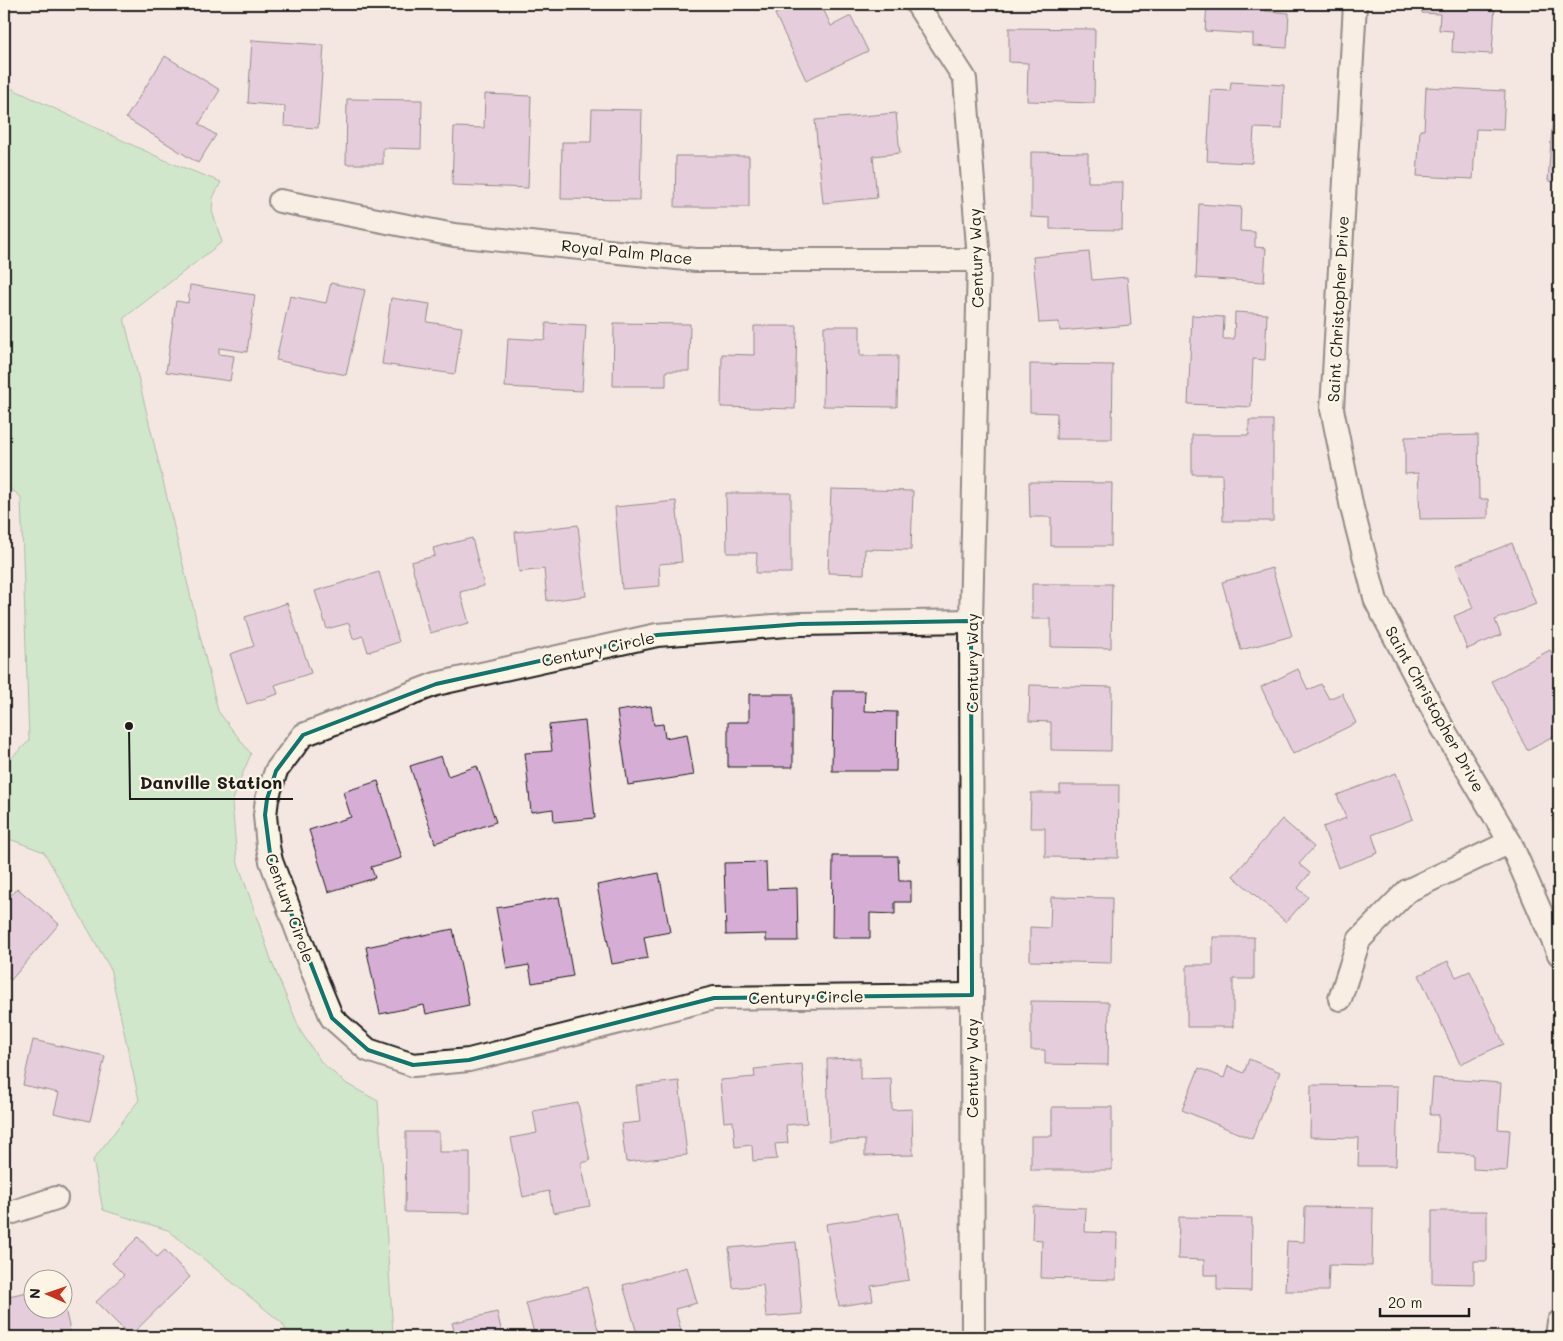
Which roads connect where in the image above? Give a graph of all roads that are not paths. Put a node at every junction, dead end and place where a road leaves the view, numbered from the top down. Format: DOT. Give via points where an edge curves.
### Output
graph roads {
  1 [pos="917,4"];
  2 [pos="1354,4"];
  3 [pos="280,201"];
  4 [pos="979,260"];
  5 [pos="972,620"];
  6 [pos="1510,842"];
  7 [pos="1559,954"];
  8 [pos="972,995"];
  9 [pos="1340,999"];
  10 [pos="56,1198"];
  11 [pos="4,1215"];
  12 [pos="1559,1322"];
  13 [pos="973,1337"];
  14 [pos="1557,1337"];
  1 -- 4 [label="street, Century Way" via="965,79"];
  2 -- 6 [label="street, Saint Christopher Drive" via="1332,409 1352,508 1376,601 1440,725"];
  3 -- 4 [label="street, Royal Palm Place" via="454,235 696,260"];
  4 -- 5 [label="street, Century Way"];
  5 -- 8 [label="street, Century Way"];
  5 -- 8 [label="street, Century Circle" via="800,624 657,635 436,684 303,735 276,771 265,815 271,861 332,1018 368,1050 412,1065 469,1060 714,998"];
  6 -- 7 [label="street, Saint Christopher Drive"];
  6 -- 9 [label="street" via="1407,891 1359,940"];
  8 -- 13 [label="street, Century Way"];
  10 -- 11 [label="street"];
  12 -- 14 [label="street"];
}
